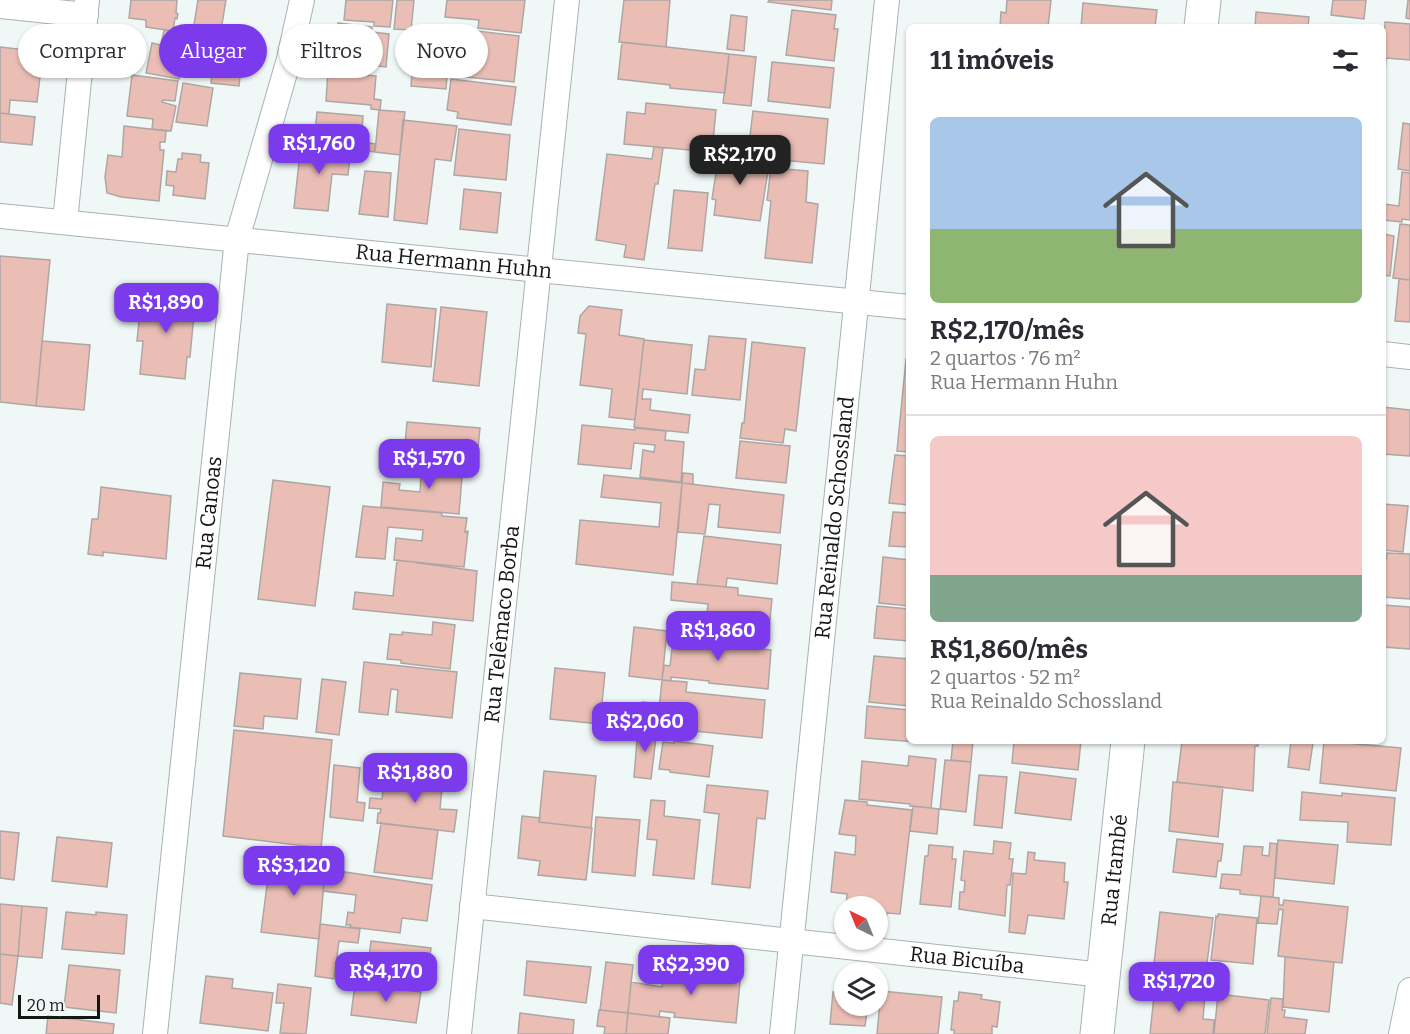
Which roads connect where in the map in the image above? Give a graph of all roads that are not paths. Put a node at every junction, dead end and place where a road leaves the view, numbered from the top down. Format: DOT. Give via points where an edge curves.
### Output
graph roads {
  1 [pos="302,0"];
  2 [pos="567,0"];
  3 [pos="887,0"];
  4 [pos="1204,0"];
  5 [pos="0,6"];
  6 [pos="86,8"];
  7 [pos="1201,24"];
  8 [pos="0,216"];
  9 [pos="65,222"];
  10 [pos="237,239"];
  11 [pos="538,270"];
  12 [pos="856,302"];
  13 [pos="906,307"];
  14 [pos="1386,354"];
  15 [pos="1410,357"];
  16 [pos="1128,744"];
  17 [pos="472,906"];
  18 [pos="792,941"];
  19 [pos="1103,975"];
  20 [pos="1410,990"];
  21 [pos="155,1034"];
  22 [pos="459,1034"];
  23 [pos="782,1034"];
  24 [pos="1097,1034"];
  25 [pos="1401,1034"];
  1 -- 10 [label="street, Rua Canoas"];
  2 -- 11 [label="street, Rua Telêmaco Borba"];
  3 -- 12 [label="street, Rua Reinaldo Schossland"];
  4 -- 7 [label="street"];
  5 -- 6 [label="street"];
  6 -- 9 [label="street"];
  8 -- 9 [label="street, Rua Hermann Huhn"];
  9 -- 10 [label="street, Rua Hermann Huhn"];
  10 -- 11 [label="street, Rua Hermann Huhn"];
  10 -- 21 [label="street, Rua Canoas"];
  11 -- 12 [label="street, Rua Hermann Huhn"];
  11 -- 17 [label="street, Rua Telêmaco Borba"];
  12 -- 13 [label="street, Rua Hermann Huhn"];
  12 -- 18 [label="street, Rua Reinaldo Schossland"];
  14 -- 15 [label="street"];
  16 -- 19 [label="street, Rua Itambé"];
  17 -- 18 [label="street, Rua Bicuíba"];
  17 -- 22 [label="street, Rua Telêmaco Borba"];
  18 -- 19 [label="street, Rua Bicuíba"];
  18 -- 23 [label="street, Rua Reinaldo Schossland"];
  19 -- 24 [label="street, Rua Itambé"];
  20 -- 25 [label="street"];
}
